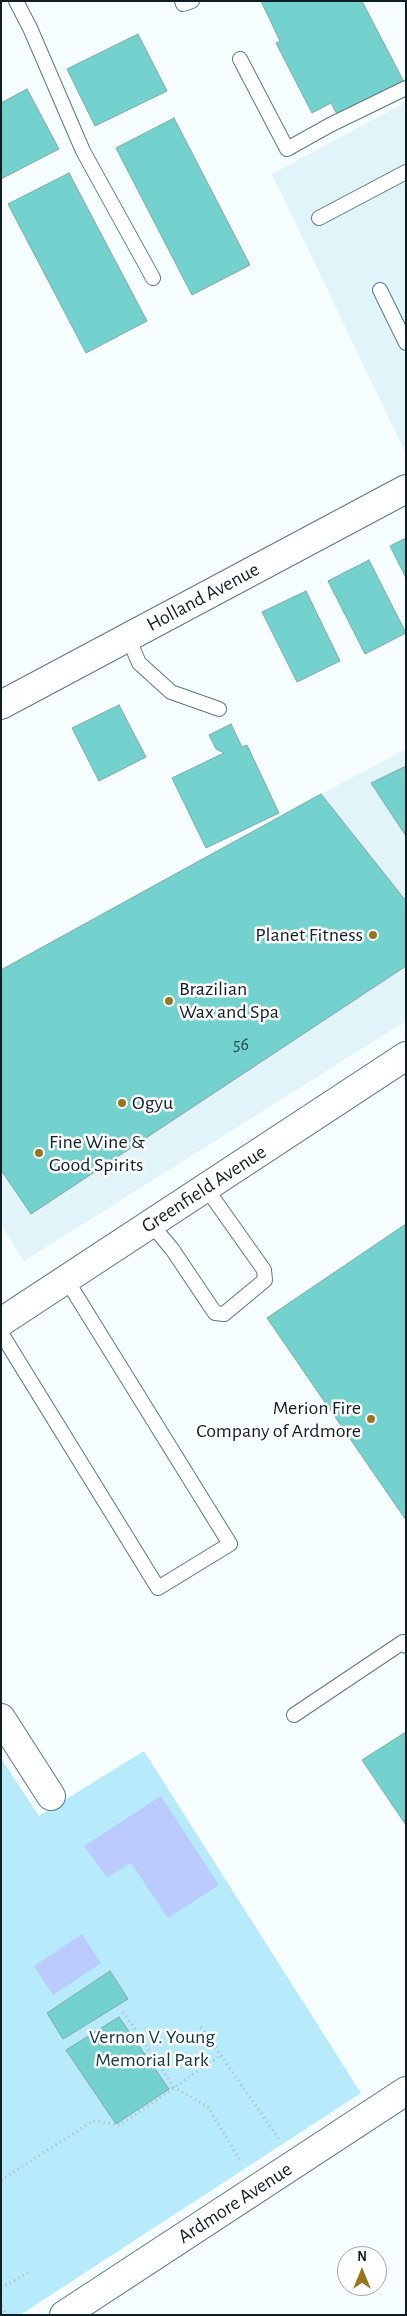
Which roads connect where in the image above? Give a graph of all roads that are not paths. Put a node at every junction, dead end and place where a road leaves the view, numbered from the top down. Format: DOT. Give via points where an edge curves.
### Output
graph roads {
  1 [pos="16,1"];
  2 [pos="182,1"];
  3 [pos="192,1"];
  4 [pos="240,59"];
  5 [pos="406,88"];
  6 [pos="406,172"];
  7 [pos="319,218"];
  8 [pos="154,278"];
  9 [pos="380,290"];
  10 [pos="406,344"];
  11 [pos="406,489"];
  12 [pos="128,637"];
  13 [pos="1,705"];
  14 [pos="220,709"];
  15 [pos="406,1056"];
  16 [pos="206,1188"];
  17 [pos="151,1224"];
  18 [pos="66,1280"];
  19 [pos="1,1322"];
  20 [pos="1,1333"];
  21 [pos="406,1646"];
  22 [pos="294,1715"];
  23 [pos="1,1718"];
  24 [pos="52,1796"];
  25 [pos="406,2091"];
  26 [pos="64,2315"];
  1 -- 8 [label="lane" via="83,151"];
  2 -- 3 [label="lane" via="183,4"];
  4 -- 5 [label="lane" via="288,149"];
  6 -- 7 [label="lane"];
  9 -- 10 [label="lane"];
  11 -- 12 [label="street, Holland Avenue"];
  12 -- 13 [label="street, Holland Avenue"];
  12 -- 14 [label="lane" via="139,663 171,692"];
  15 -- 16 [label="street, Greenfield Avenue"];
  16 -- 17 [label="street, Greenfield Avenue"];
  16 -- 17 [label="lane" via="264,1270 264,1280 224,1314 214,1313 172,1249"];
  17 -- 18 [label="street, Greenfield Avenue"];
  18 -- 19 [label="street, Greenfield Avenue"];
  18 -- 20 [label="lane" via="230,1544 158,1588"];
  21 -- 22 [label="lane" via="403,1642"];
  23 -- 24 [label="street"];
  25 -- 26 [label="street, Ardmore Avenue"];
}
